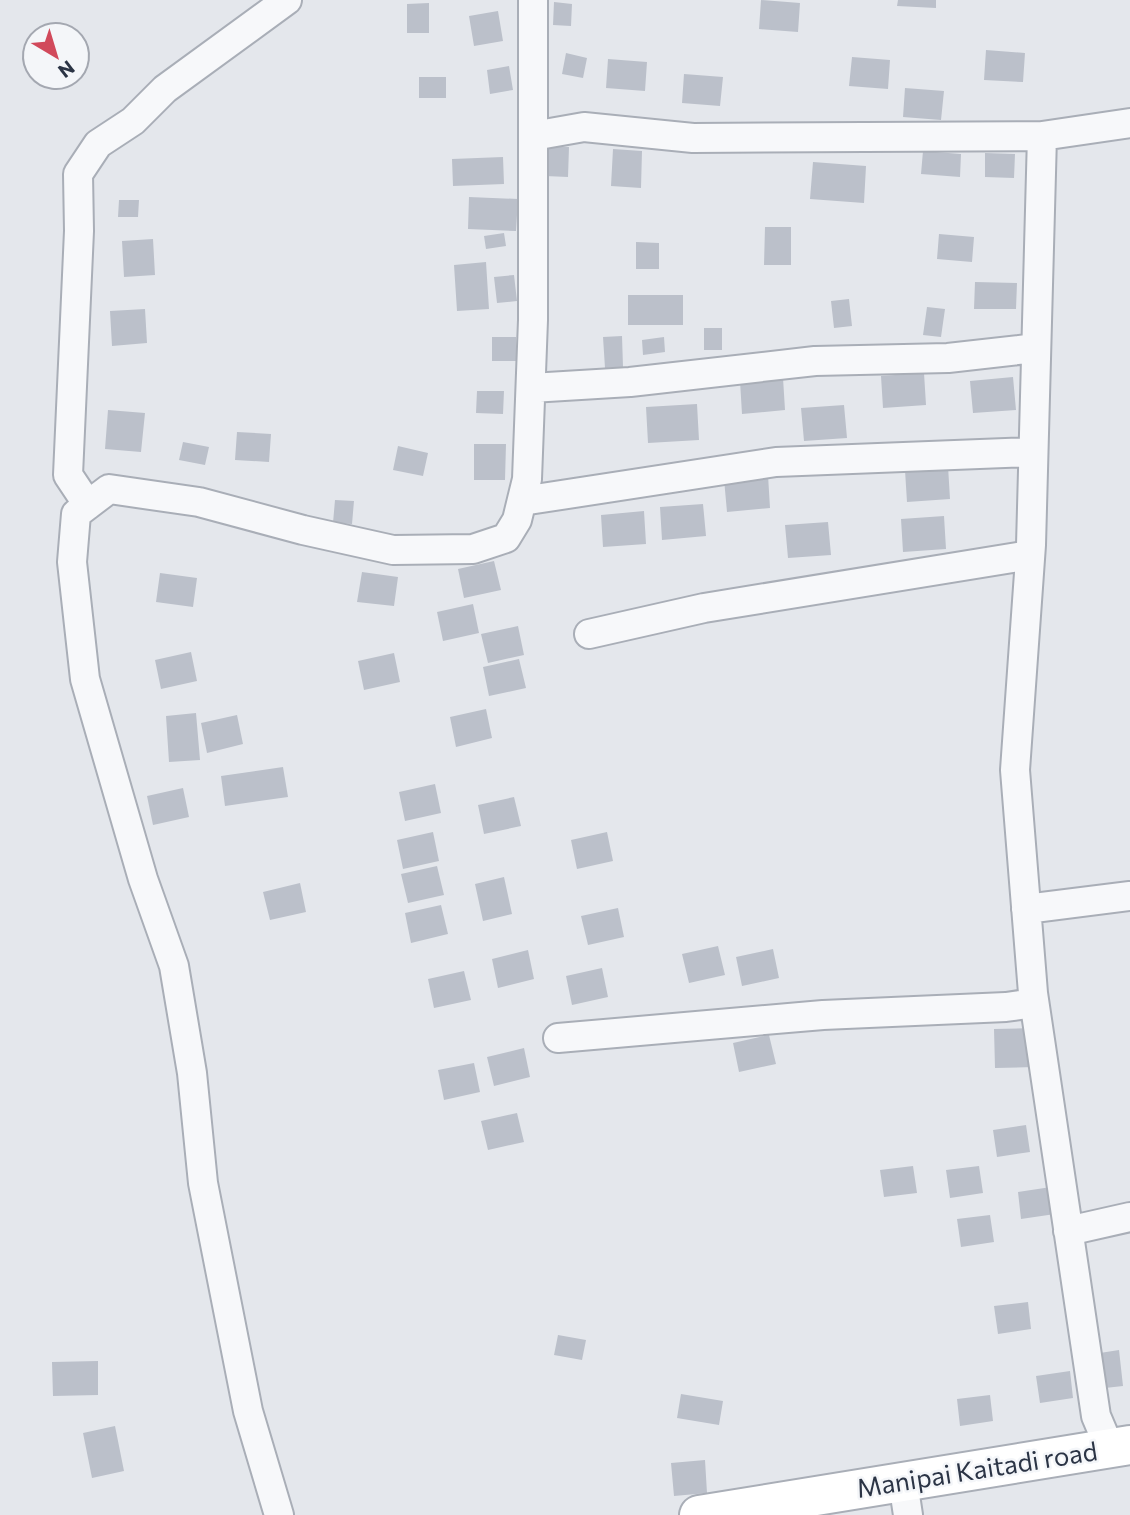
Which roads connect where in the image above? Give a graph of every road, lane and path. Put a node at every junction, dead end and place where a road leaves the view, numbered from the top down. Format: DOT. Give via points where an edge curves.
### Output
graph roads {
  1 [pos="287,0"];
  2 [pos="533,0"];
  3 [pos="1130,123"];
  4 [pos="533,136"];
  5 [pos="1042,136"];
  6 [pos="1036,348"];
  7 [pos="531,388"];
  8 [pos="1033,452"];
  9 [pos="522,501"];
  10 [pos="88,505"];
  11 [pos="1030,555"];
  12 [pos="589,634"];
  13 [pos="1130,896"];
  14 [pos="1026,909"];
  15 [pos="1034,1003"];
  16 [pos="558,1038"];
  17 [pos="1130,1217"];
  18 [pos="1068,1231"];
  19 [pos="1120,1447"];
  20 [pos="905,1499"];
  21 [pos="279,1515"];
  22 [pos="699,1515"];
  1 -- 10 [label="street" via="165,89 133,121 98,145 78,174 68,475"];
  2 -- 4 [label="street"];
  3 -- 5 [label="street"];
  4 -- 5 [label="street" via="584,127 693,138"];
  4 -- 7 [label="street"];
  5 -- 6 [label="street"];
  6 -- 7 [label="street" via="948,358 815,361"];
  6 -- 8 [label="street"];
  7 -- 9 [label="street"];
  8 -- 9 [label="street" via="776,462"];
  8 -- 11 [label="street"];
  9 -- 10 [label="street" via="506,538 473,549 420,550 393,550 199,502 108,489"];
  10 -- 21 [label="street" via="76,514 72,562 85,679 143,879 174,966 192,1073 202,1183 248,1411"];
  11 -- 12 [label="street" via="704,608"];
  11 -- 14 [label="street" via="1015,770"];
  13 -- 14 [label="street"];
  14 -- 15 [label="street"];
  15 -- 16 [label="street" via="823,1015"];
  15 -- 18 [label="street"];
  17 -- 18 [label="street"];
  18 -- 19 [label="street" via="1096,1416"];
  19 -- 20 [label="main road, Manipai Kaitadi road"];
  20 -- 22 [label="main road, Manipai Kaitadi road"];
}
